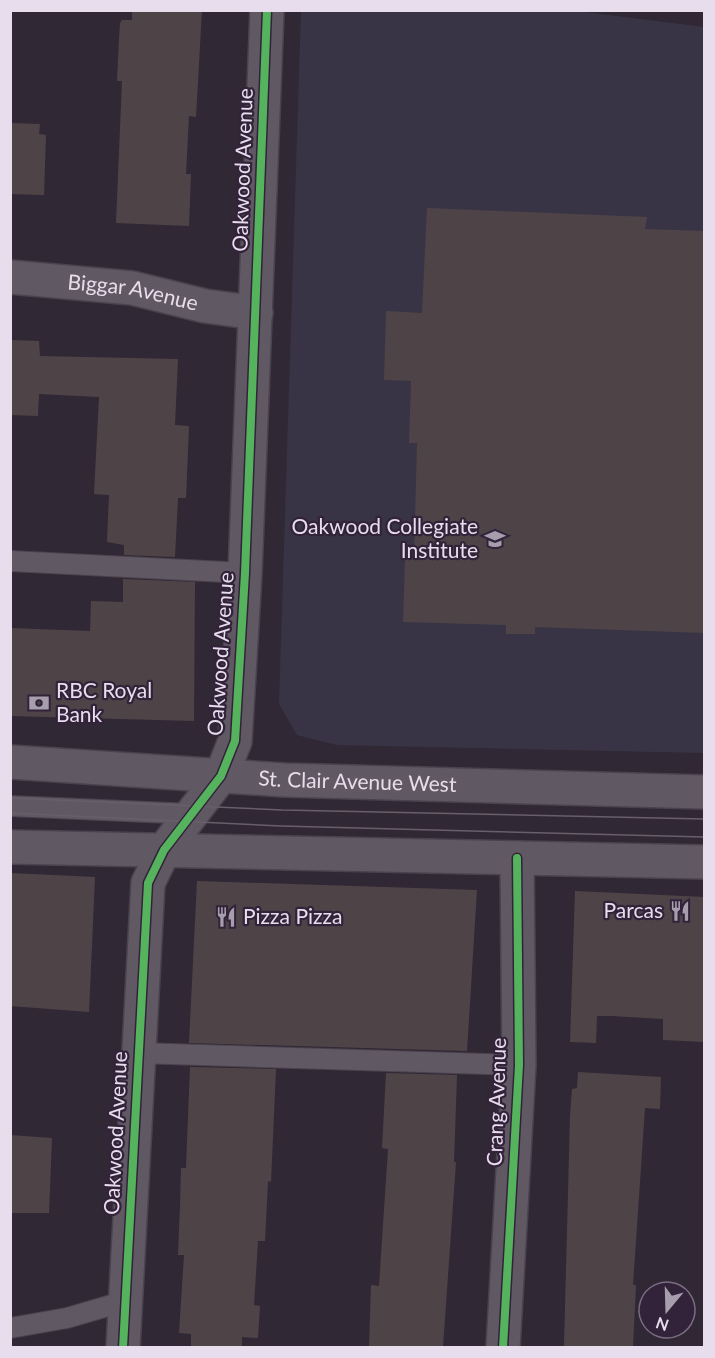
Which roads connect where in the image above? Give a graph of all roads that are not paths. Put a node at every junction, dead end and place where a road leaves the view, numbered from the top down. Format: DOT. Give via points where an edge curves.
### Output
graph roads {
  1 [pos="267,10"];
  2 [pos="10,277"];
  3 [pos="256,313"];
  4 [pos="10,561"];
  5 [pos="245,573"];
  6 [pos="10,762"];
  7 [pos="220,776"];
  8 [pos="705,792"];
  9 [pos="10,806"];
  10 [pos="193,814"];
  11 [pos="10,848"];
  12 [pos="164,850"];
  13 [pos="517,858"];
  14 [pos="705,862"];
  15 [pos="138,1053"];
  16 [pos="519,1065"];
  17 [pos="125,1300"];
  18 [pos="10,1328"];
  19 [pos="123,1347"];
  20 [pos="503,1347"];
  1 -- 3 [label="street, Oakwood Avenue"];
  2 -- 3 [label="street, Biggar Avenue" via="132,288 205,306"];
  3 -- 5 [label="street, Oakwood Avenue"];
  4 -- 5 [label="lane"];
  5 -- 7 [label="street, Oakwood Avenue" via="234,741"];
  6 -- 7 [label="street, St. Clair Avenue West"];
  7 -- 8 [label="street, St. Clair Avenue West"];
  7 -- 10 [label="street, Oakwood Avenue"];
  9 -- 10 [label="lane"];
  10 -- 12 [label="street, Oakwood Avenue"];
  11 -- 12 [label="street"];
  12 -- 13 [label="street"];
  12 -- 15 [label="street, Oakwood Avenue" via="148,883"];
  13 -- 14 [label="street"];
  13 -- 16 [label="street, Crang Avenue"];
  15 -- 16 [label="lane"];
  15 -- 17 [label="street, Oakwood Avenue"];
  16 -- 20 [label="street, Crang Avenue"];
  17 -- 18 [label="lane" via="67,1318"];
  17 -- 19 [label="street, Oakwood Avenue"];
}
